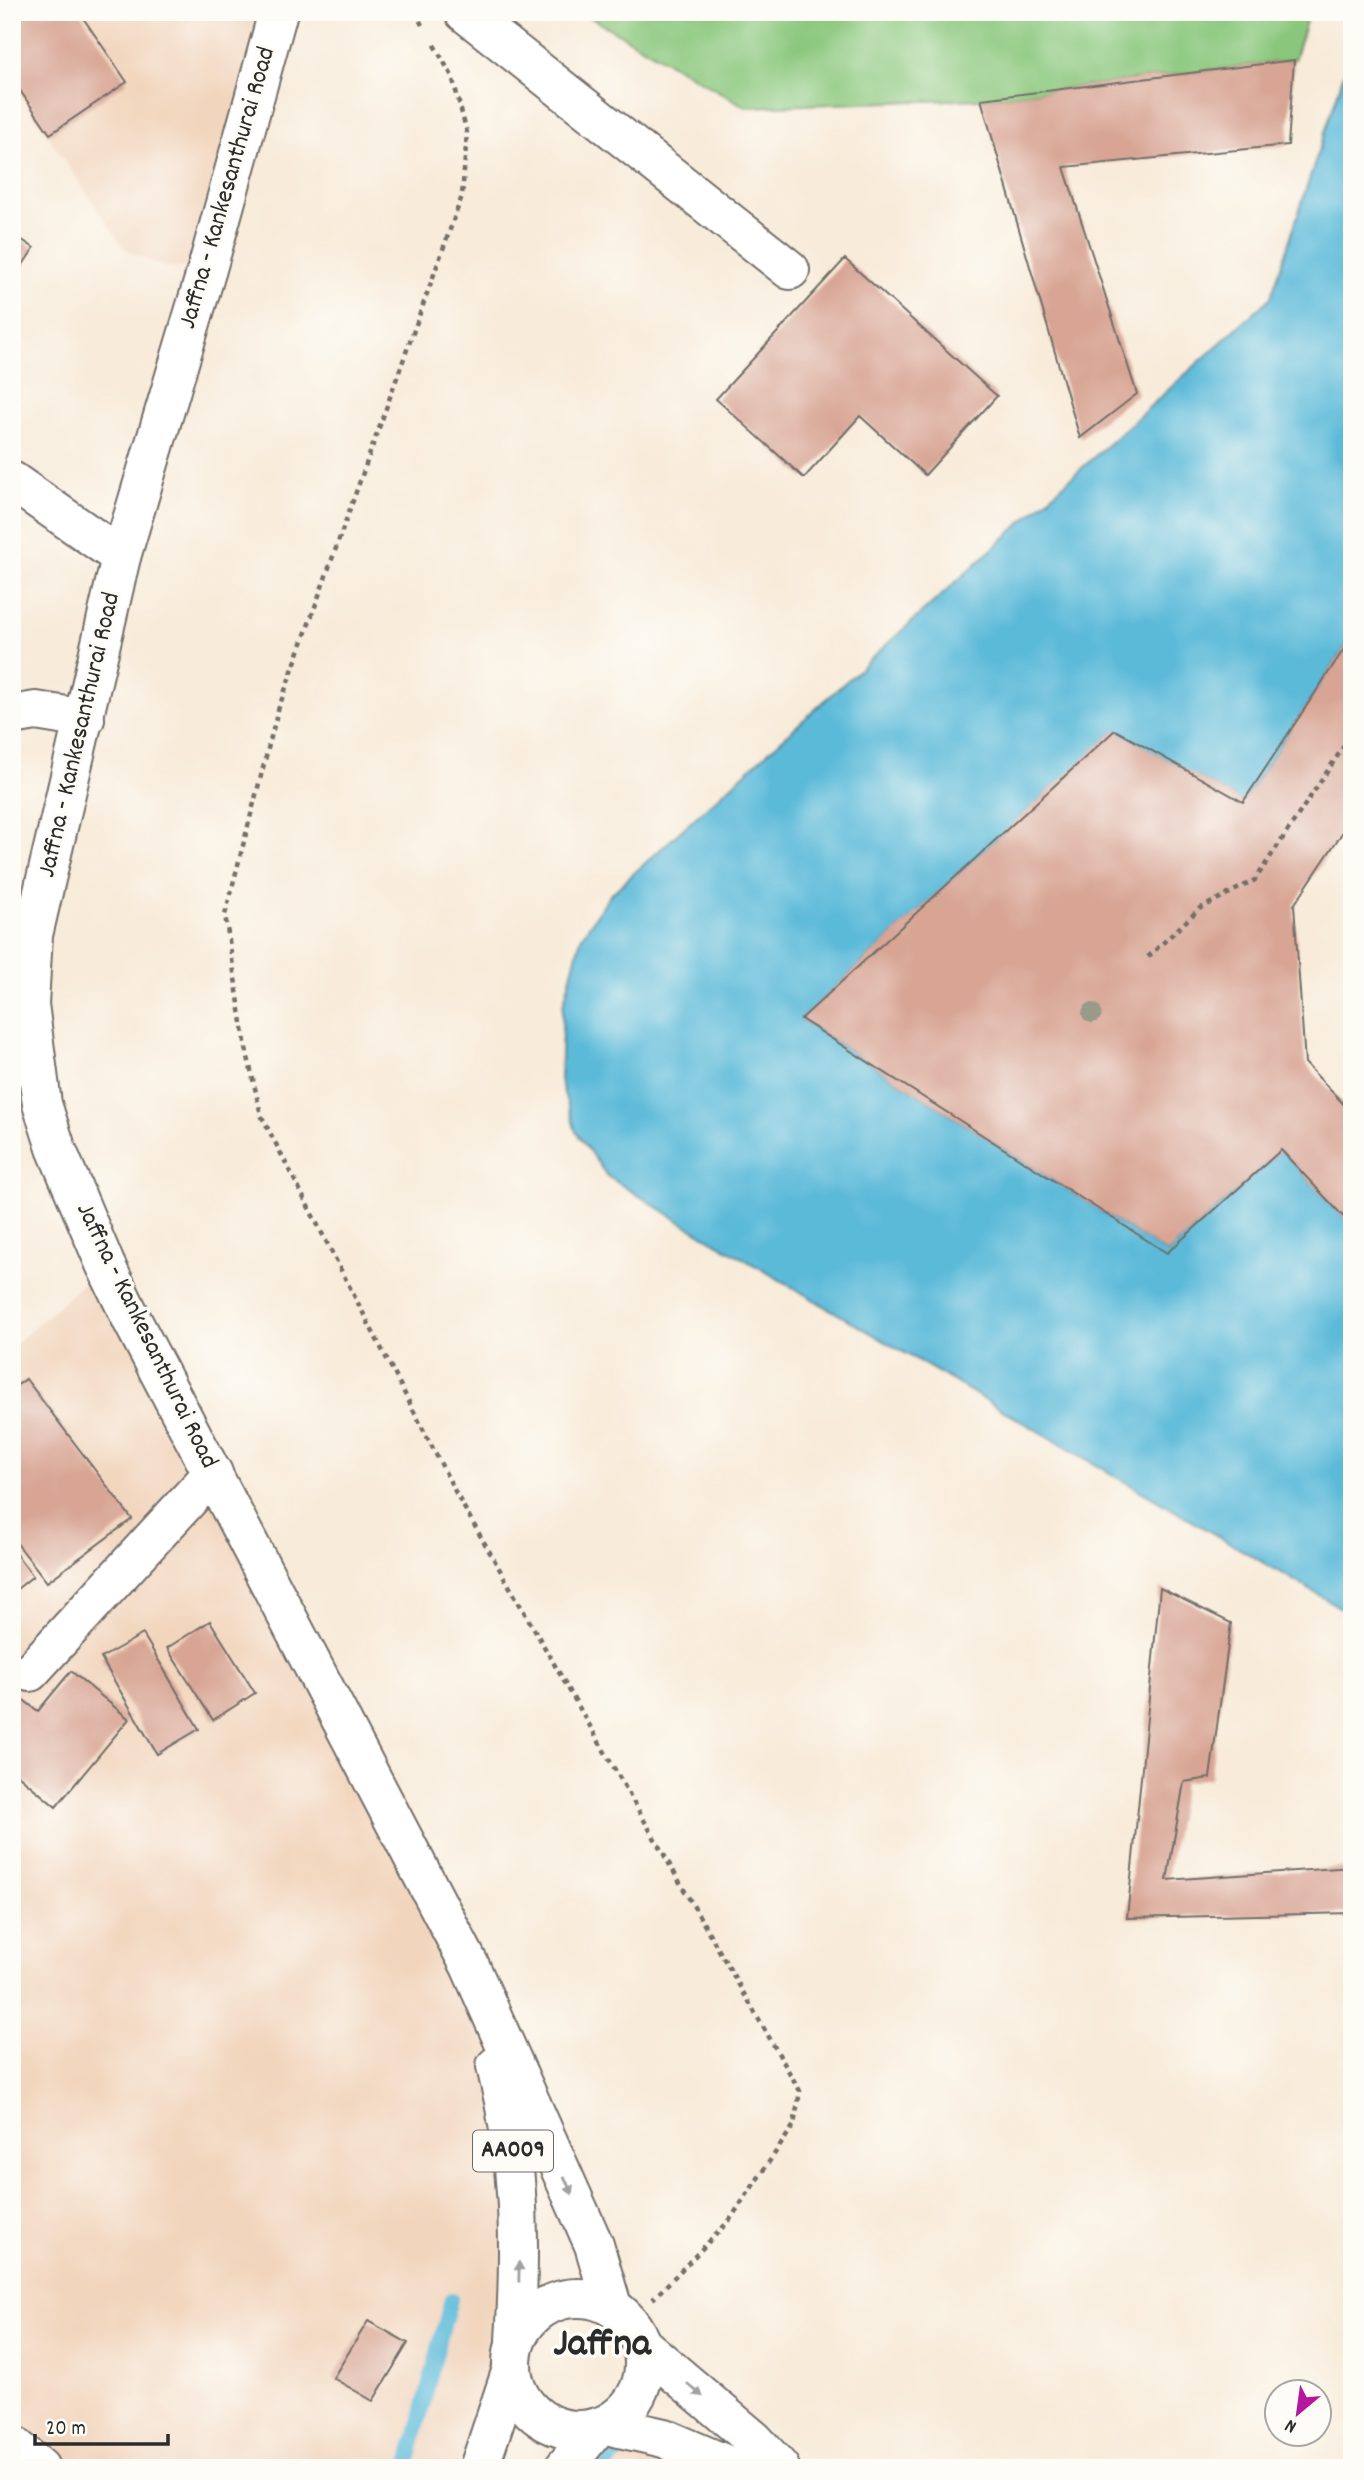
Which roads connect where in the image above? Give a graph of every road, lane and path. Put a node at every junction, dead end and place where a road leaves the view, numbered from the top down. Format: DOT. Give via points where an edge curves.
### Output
graph roads {
  1 [pos="278,12"];
  2 [pos="415,12"];
  3 [pos="464,12"];
  4 [pos="427,34"];
  5 [pos="433,44"];
  6 [pos="790,270"];
  7 [pos="12,481"];
  8 [pos="121,557"];
  9 [pos="12,715"];
  10 [pos="85,719"];
  11 [pos="1352,734"];
  12 [pos="1148,957"];
  13 [pos="213,1473"];
  14 [pos="30,1672"];
  15 [pos="470,1966"];
  16 [pos="628,2325"];
  17 [pos="513,2356"];
  18 [pos="601,2427"];
  19 [pos="12,2444"];
  20 [pos="40,2468"];
  21 [pos="480,2468"];
  22 [pos="564,2468"];
  23 [pos="734,2468"];
  24 [pos="780,2468"];
  1 -- 8 [label="main road, Jaffna - Kankesanthurai Road / AA009"];
  2 -- 4 [label="path"];
  3 -- 6 [label="main road"];
  5 -- 16 [label="path" via="452,76 467,133 462,196 278,710 225,915 261,1115 458,1497 800,2091 794,2125 730,2221"];
  7 -- 8 [label="main road"];
  8 -- 10 [label="main road, Jaffna - Kankesanthurai Road / AA009"];
  9 -- 10 [label="main road" via="36,711"];
  10 -- 13 [label="main road, Jaffna - Kankesanthurai Road / AA009" via="33,935 29,1004 42,1104 105,1264"];
  11 -- 12 [label="path" via="1255,880 1199,909"];
  13 -- 14 [label="main road"];
  13 -- 15 [label="main road, Jaffna - Kankesanthurai Road / AA009"];
  15 -- 16 [label="main road, Jaffna - Kankesanthurai Road / AA009, one-way"];
  17 -- 15 [label="main road, Jaffna - Kankesanthurai Road / AA009, one-way" via="518,2191 506,2106"];
  16 -- 17 [label="main road" via="584,2296 555,2301 531,2316"];
  16 -- 18 [label="main road" via="645,2369 639,2392 625,2412"];
  16 -- 24 [label="main road, one-way"];
  17 -- 18 [label="main road" via="521,2399 541,2419 567,2429"];
  17 -- 21 [label="main road, Jaffna - Kankesanthurai Road"];
  18 -- 22 [label="main road"];
  18 -- 23 [label="main road" via="664,2438"];
  19 -- 20 [label="main road"];
}
